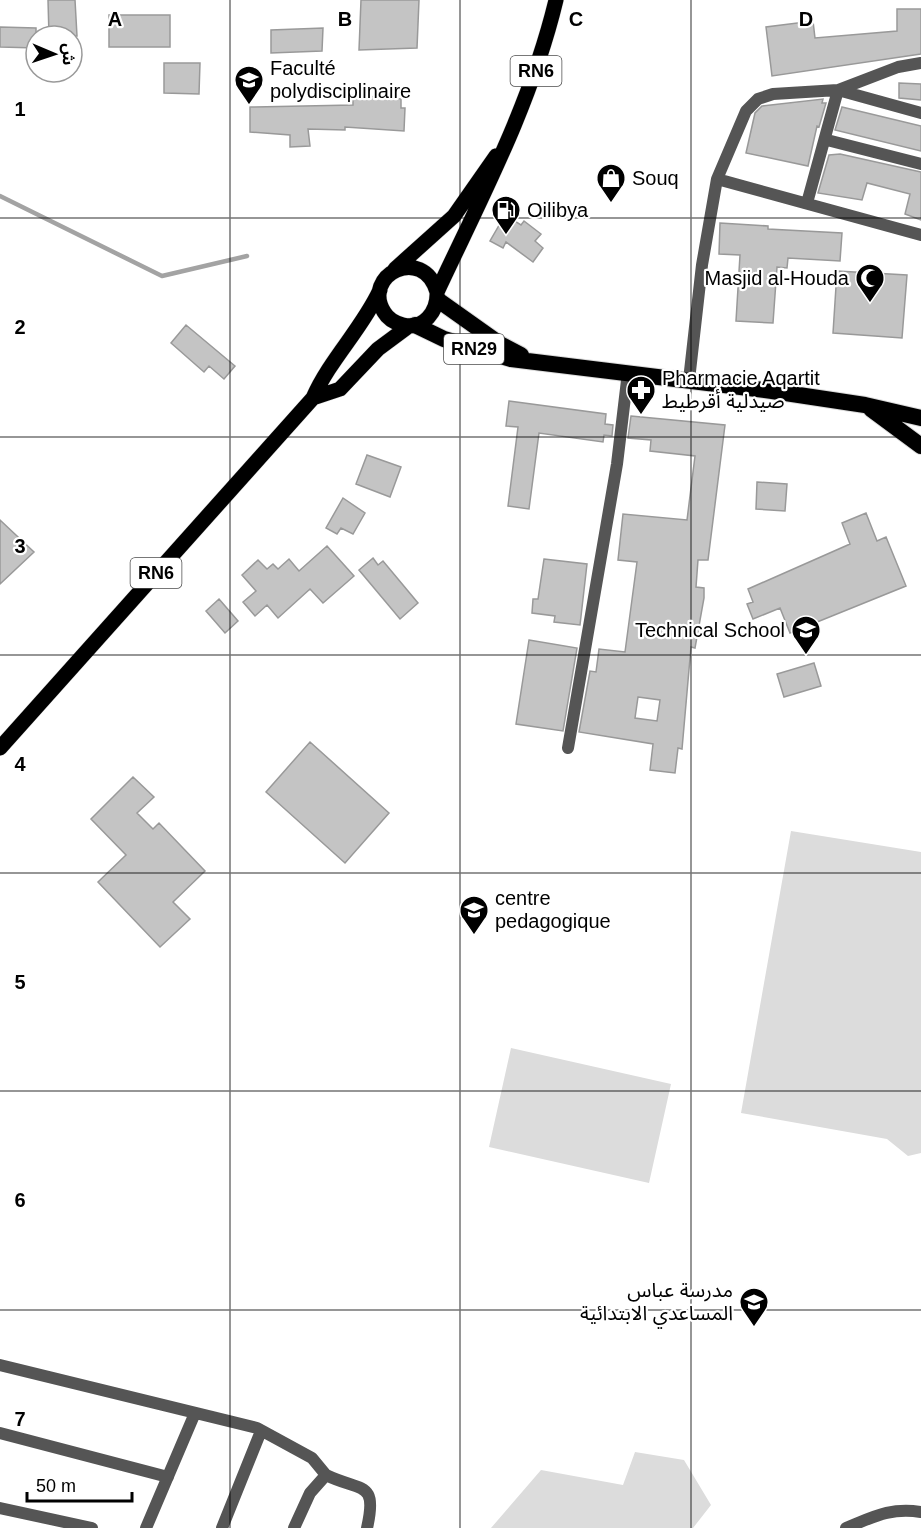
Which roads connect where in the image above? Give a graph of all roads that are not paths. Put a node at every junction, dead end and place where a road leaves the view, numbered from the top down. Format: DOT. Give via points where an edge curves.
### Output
graph roads {
  1 [pos="556,0"];
  2 [pos="921,63"];
  3 [pos="838,90"];
  4 [pos="921,113"];
  5 [pos="509,140"];
  6 [pos="827,140"];
  7 [pos="921,164"];
  8 [pos="717,179"];
  9 [pos="807,203"];
  10 [pos="921,235"];
  11 [pos="391,272"];
  12 [pos="380,290"];
  13 [pos="438,296"];
  14 [pos="412,325"];
  15 [pos="535,362"];
  16 [pos="628,372"];
  17 [pos="689,380"];
  18 [pos="313,398"];
  19 [pos="865,405"];
  20 [pos="921,418"];
  21 [pos="921,446"];
  22 [pos="0,748"];
  23 [pos="568,748"];
  24 [pos="0,1365"];
  25 [pos="195,1413"];
  26 [pos="261,1431"];
  27 [pos="0,1432"];
  28 [pos="326,1475"];
  29 [pos="168,1477"];
  30 [pos="1,1510"];
  31 [pos="921,1512"];
  32 [pos="65,1525"];
  33 [pos="92,1528"];
  34 [pos="146,1528"];
  35 [pos="222,1528"];
  36 [pos="294,1528"];
  37 [pos="367,1528"];
  38 [pos="846,1528"];
  1 -- 5 [label="main road, RN6" via="537,71"];
  2 -- 3 [label="street" via="898,67"];
  3 -- 4 [label="street"];
  3 -- 6 [label="street"];
  3 -- 8 [label="street" via="773,94 758,99 746,111"];
  5 -- 11 [label="main road, RN6" via="454,216"];
  5 -- 13 [label="main road, RN6"];
  6 -- 7 [label="street"];
  6 -- 9 [label="street"];
  8 -- 9 [label="street"];
  8 -- 17 [label="street"];
  9 -- 10 [label="street"];
  11 -- 12 [label="main road, RN6"];
  11 -- 13 [label="main road" via="407,267 424,271 435,283"];
  12 -- 14 [label="main road" via="386,315 392,321"];
  12 -- 18 [label="main road, RN6" via="360,326 323,374"];
  13 -- 14 [label="main road, RN6" via="430,316"];
  13 -- 15 [label="highway, RN29" via="500,344"];
  14 -- 15 [label="highway, RN29" via="481,351"];
  14 -- 18 [label="main road, RN6" via="378,349 340,389"];
  15 -- 16 [label="highway, RN29"];
  16 -- 17 [label="highway, RN29"];
  16 -- 23 [label="street" via="617,464"];
  17 -- 19 [label="highway, RN29"];
  18 -- 22 [label="main road, RN6"];
  19 -- 20 [label="highway, RN29"];
  19 -- 21 [label="highway"];
  24 -- 25 [label="street"];
  25 -- 26 [label="street"];
  25 -- 29 [label="street"];
  26 -- 28 [label="street" via="312,1458"];
  26 -- 35 [label="street"];
  27 -- 29 [label="street"];
  28 -- 36 [label="street" via="310,1492"];
  28 -- 37 [label="street" via="369,1495 372,1506"];
  29 -- 34 [label="street"];
  30 -- 32 [label="street"];
  31 -- 38 [label="street" via="902,1509"];
  32 -- 33 [label="street"];
}
